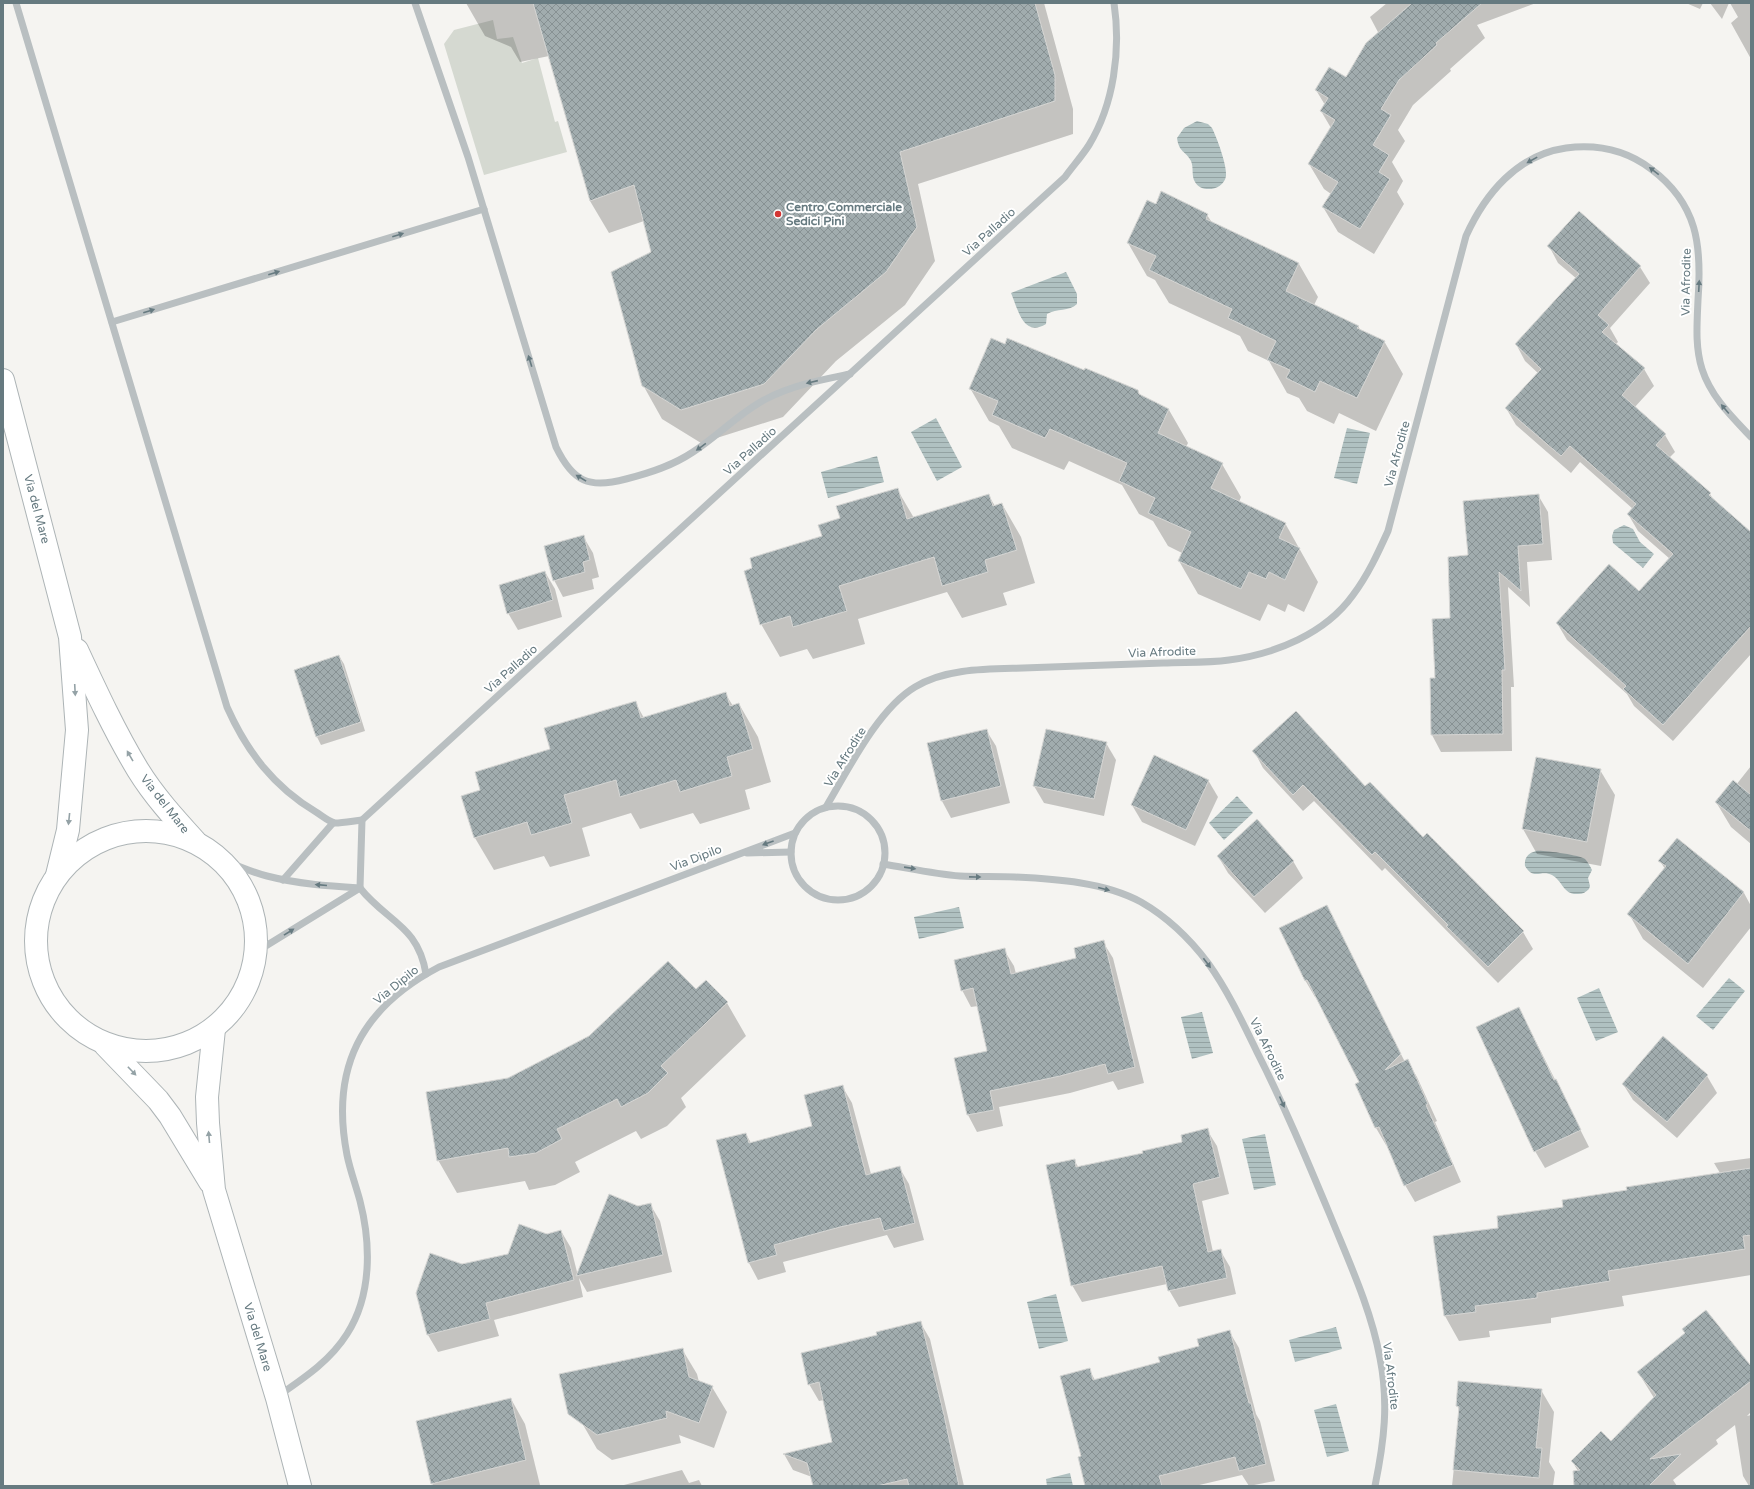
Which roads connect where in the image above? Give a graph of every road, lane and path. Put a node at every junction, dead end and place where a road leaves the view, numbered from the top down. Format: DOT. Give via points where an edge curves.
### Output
graph roads {
  1 [pos="16,3"];
  2 [pos="415,3"];
  3 [pos="1114,3"];
  4 [pos="484,208"];
  5 [pos="112,322"];
  6 [pos="850,374"];
  7 [pos="3,380"];
  8 [pos="1751,438"];
  9 [pos="70,637"];
  10 [pos="826,808"];
  11 [pos="362,820"];
  12 [pos="334,823"];
  13 [pos="795,833"];
  14 [pos="196,842"];
  15 [pos="791,852"];
  16 [pos="741,853"];
  17 [pos="221,859"];
  18 [pos="883,864"];
  19 [pos="57,875"];
  20 [pos="283,880"];
  21 [pos="360,888"];
  22 [pos="256,952"];
  23 [pos="426,974"];
  24 [pos="214,1029"];
  25 [pos="104,1044"];
  26 [pos="214,1190"];
  27 [pos="276,1398"];
  28 [pos="300,1486"];
  29 [pos="1376,1486"];
  1 -- 5 [label="street"];
  2 -- 4 [label="street"];
  3 -- 6 [label="street, Via Palladio" via="1116,48 1111,88 1098,127 1078,160 1049,192"];
  5 -- 4 [label="street, one-way"];
  6 -- 4 [label="street, one-way" via="803,384 766,399 693,452 664,468 606,484 597,485 581,479 566,466 556,447"];
  5 -- 12 [label="street" via="219,686 230,714 243,740 262,768 286,792"];
  6 -- 11 [label="street, Via Palladio"];
  7 -- 9 [label="main road, Via del Mare"];
  8 -- 10 [label="street, Via Afrodite, one-way" via="1713,393 1702,369 1697,339 1700,282 1698,239 1693,221 1676,192 1648,166 1606,148 1588,146 1544,154 1502,180 1480,207 1466,236 1388,531 1368,572 1353,596 1337,613 1296,641 1270,651 1229,660 992,669 939,676 916,686 883,717 858,753"];
  14 -- 9 [label="main road, Via del Mare, one-way" via="139,771 99,698"];
  9 -- 19 [label="main road, Via del Mare, one-way" via="77,730 68,830"];
  10 -- 13 [label="street" via="803,821"];
  10 -- 18 [label="street" via="841,806 856,809 869,817 876,825 884,846"];
  11 -- 12 [label="street"];
  11 -- 21 [label="street"];
  12 -- 20 [label="street"];
  13 -- 15 [label="street"];
  13 -- 16 [label="street, Via Dipilo, one-way"];
  14 -- 17 [label="main road"];
  14 -- 19 [label="main road" via="159,831 121,833 85,848"];
  15 -- 16 [label="street, Via Dipilo"];
  15 -- 18 [label="street" via="792,866 799,879 822,897 837,900 852,898 865,891 875,882"];
  16 -- 23 [label="street, Via Dipilo"];
  17 -- 20 [label="street"];
  17 -- 22 [label="main road" via="242,886 255,918"];
  18 -- 29 [label="street, Via Afrodite, one-way" via="957,876 1015,877 1084,884 1113,891 1139,901 1164,917 1207,962 1235,1007 1278,1093 1367,1308 1380,1359 1385,1405 1385,1429"];
  19 -- 25 [label="main road" via="41,904 35,937 38,971 52,1002 75,1026"];
  21 -- 20 [label="street, one-way" via="320,886"];
  22 -- 21 [label="street, one-way"];
  21 -- 23 [label="street" via="412,937 424,959"];
  22 -- 24 [label="main road" via="249,982 235,1007"];
  23 -- 27 [label="street, Via Dipilo" via="392,999 371,1022 358,1041 346,1073 343,1098 345,1142 360,1202 368,1252 366,1283 358,1311 348,1333 331,1355 313,1372"];
  24 -- 25 [label="main road" via="189,1043 160,1051 131,1051"];
  26 -- 24 [label="main road, Via del Mare, one-way" via="207,1097"];
  25 -- 26 [label="main road, Via del Mare, one-way" via="162,1106"];
  26 -- 27 [label="main road, Via del Mare"];
  27 -- 28 [label="main road, Via del Mare"];
}
